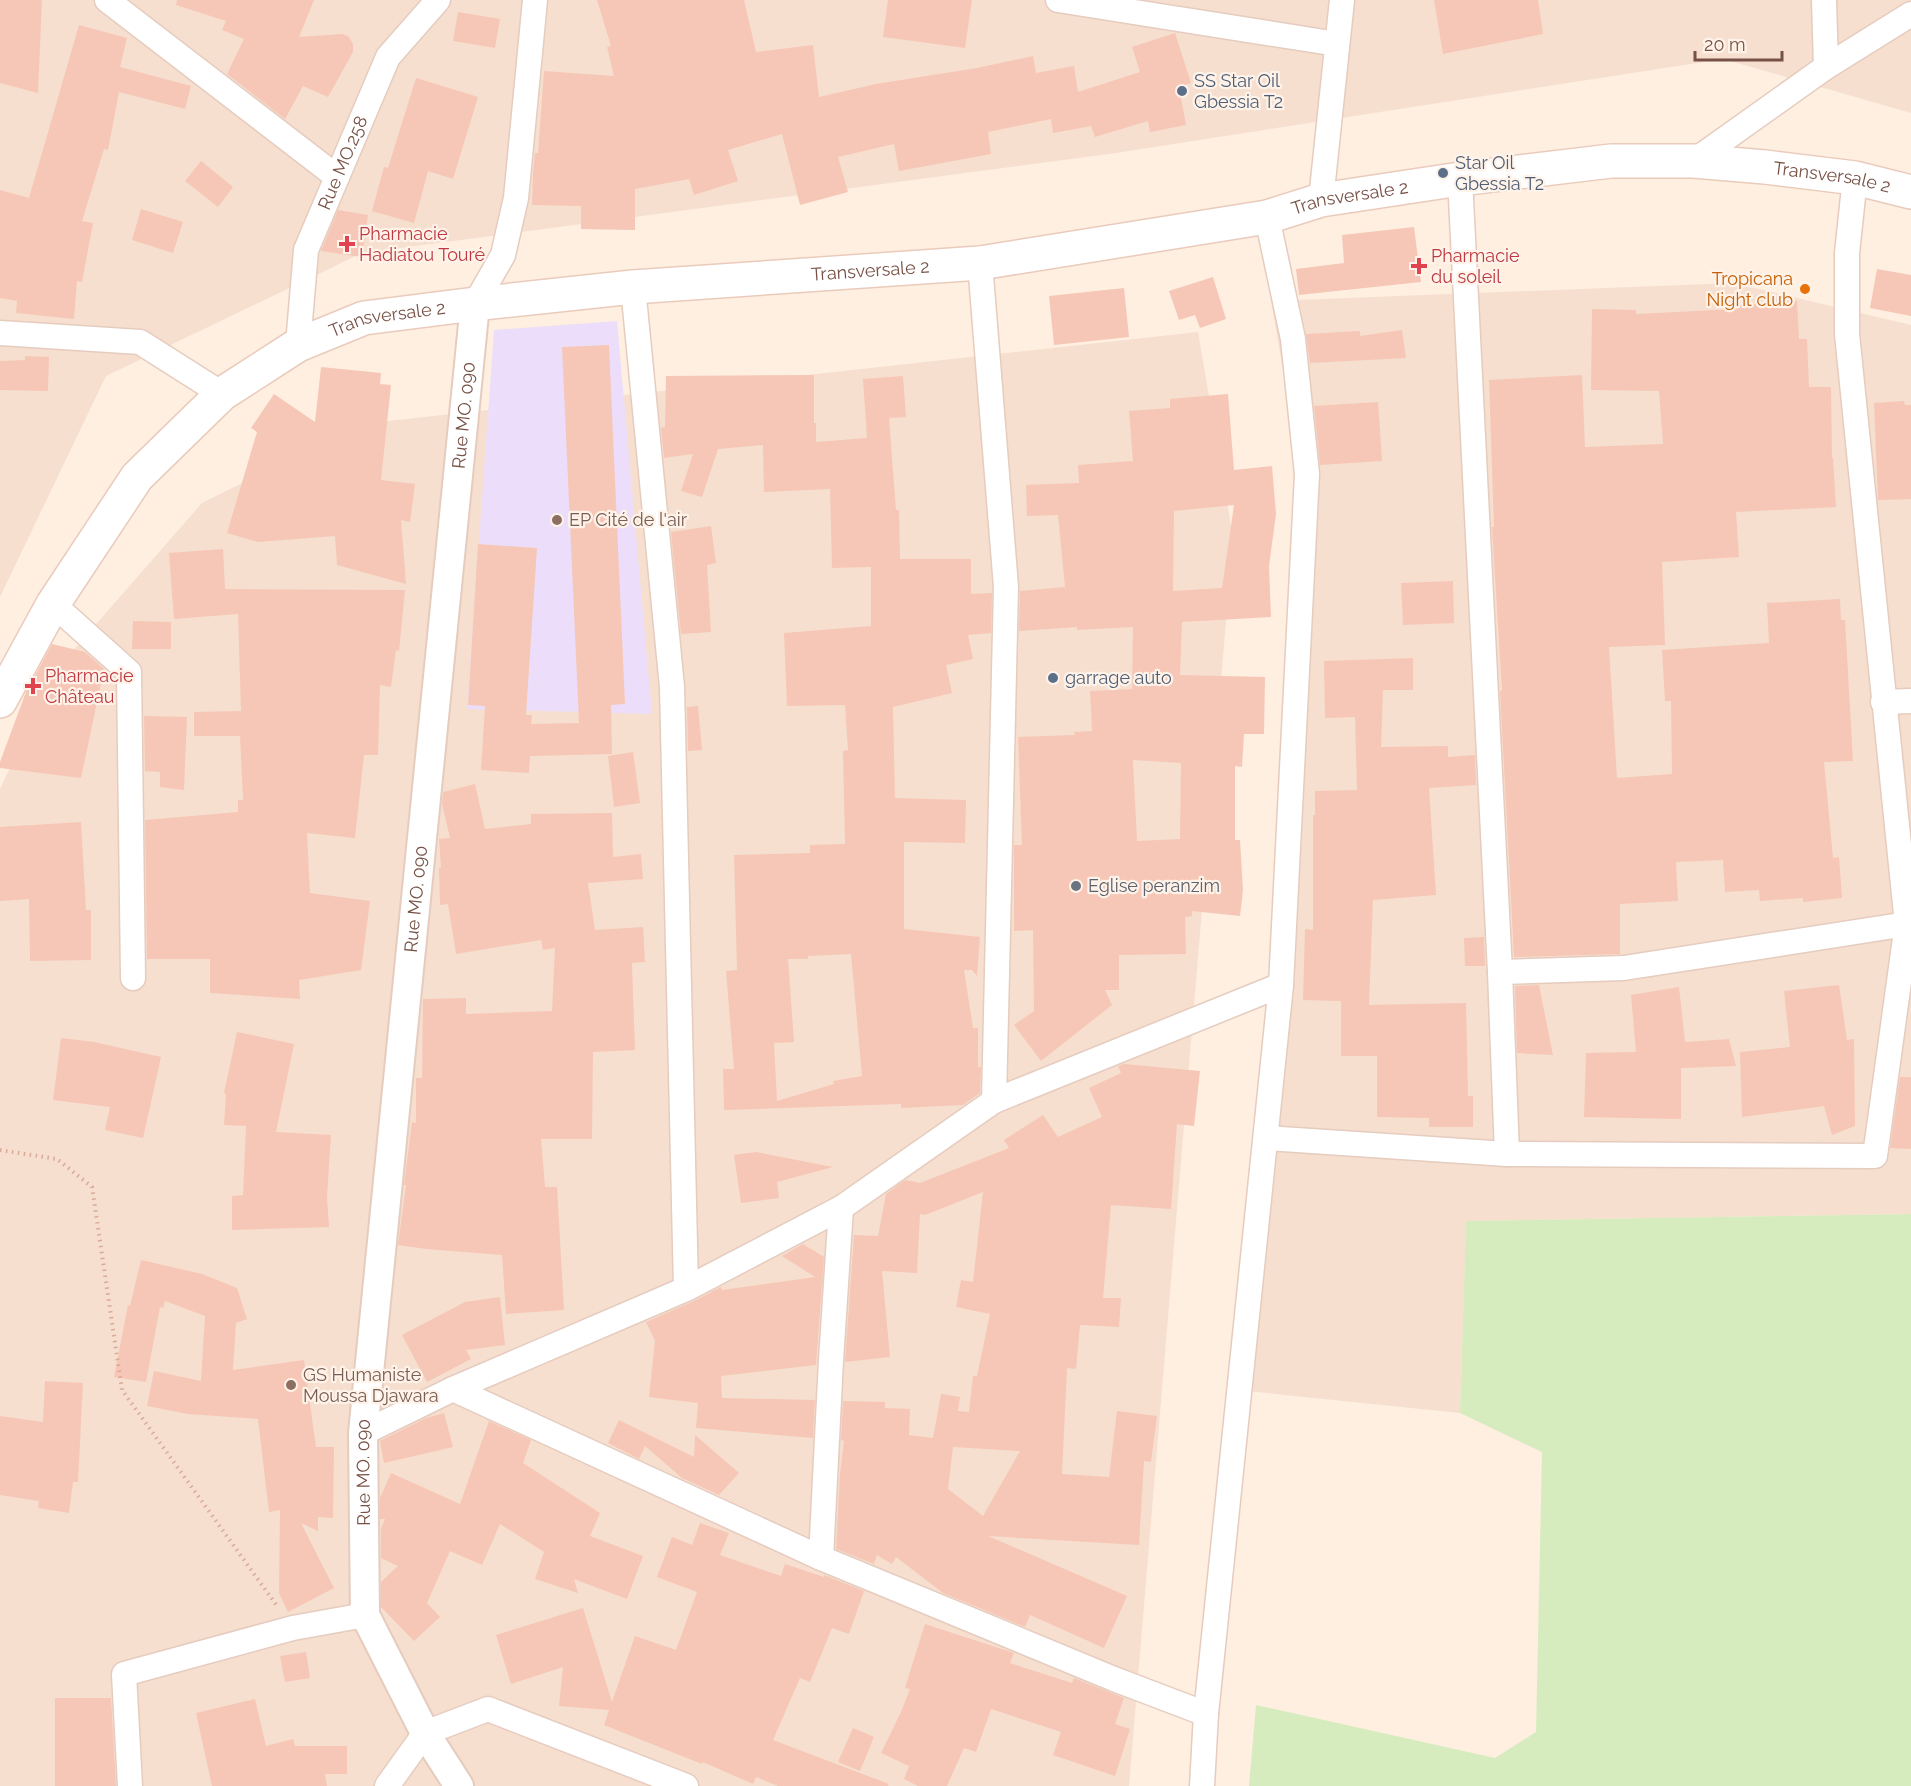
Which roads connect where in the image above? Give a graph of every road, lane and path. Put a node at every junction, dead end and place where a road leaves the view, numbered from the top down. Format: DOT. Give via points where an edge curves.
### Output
graph roads {
  1 [pos="107,0"];
  2 [pos="438,0"];
  3 [pos="535,0"];
  4 [pos="1058,0"];
  5 [pos="1342,0"];
  6 [pos="1824,0"];
  7 [pos="1911,14"];
  8 [pos="1337,44"];
  9 [pos="1826,67"];
  10 [pos="1694,161"];
  11 [pos="337,177"];
  12 [pos="1855,178"];
  13 [pos="1460,179"];
  14 [pos="1911,192"];
  15 [pos="1321,201"];
  16 [pos="1267,217"];
  17 [pos="980,263"];
  18 [pos="633,287"];
  19 [pos="476,304"];
  20 [pos="0,333"];
  21 [pos="298,345"];
  22 [pos="222,394"];
  23 [pos="53,604"];
  24 [pos="0,701"];
  25 [pos="1911,701"];
  26 [pos="1883,702"];
  27 [pos="1907,924"];
  28 [pos="1500,972"];
  29 [pos="133,978"];
  30 [pos="1281,985"];
  31 [pos="994,1101"];
  32 [pos="1267,1138"];
  33 [pos="0,1150"];
  34 [pos="1507,1154"];
  35 [pos="841,1208"];
  36 [pos="686,1289"];
  37 [pos="453,1389"];
  38 [pos="363,1433"];
  39 [pos="821,1558"];
  40 [pos="365,1615"];
  41 [pos="293,1628"];
  42 [pos="1206,1714"];
  43 [pos="425,1733"];
  44 [pos="130,1786"];
  45 [pos="387,1786"];
  46 [pos="459,1786"];
  47 [pos="686,1786"];
  48 [pos="1202,1786"];
  1 -- 11 [label="street"];
  2 -- 11 [label="street, Rue MO.258" via="388,57"];
  3 -- 19 [label="street, Rue MO. 090" via="516,198 503,255"];
  4 -- 8 [label="street"];
  5 -- 8 [label="street"];
  6 -- 9 [label="street"];
  7 -- 9 [label="street"];
  8 -- 15 [label="street"];
  9 -- 10 [label="street"];
  10 -- 12 [label="main road, Transversale 2"];
  10 -- 13 [label="main road, Transversale 2" via="1611,161"];
  11 -- 21 [label="street, Rue MO.258" via="306,250"];
  12 -- 14 [label="main road, Transversale 2"];
  12 -- 26 [label="street" via="1847,253 1847,334"];
  13 -- 15 [label="main road, Transversale 2"];
  13 -- 28 [label="street"];
  15 -- 16 [label="main road, Transversale 2"];
  16 -- 17 [label="main road, Transversale 2"];
  16 -- 30 [label="street" via="1293,339 1307,474"];
  17 -- 18 [label="main road, Transversale 2"];
  17 -- 31 [label="street" via="1006,587"];
  18 -- 19 [label="main road, Transversale 2"];
  18 -- 36 [label="street" via="672,687"];
  19 -- 21 [label="main road, Transversale 2" via="364,318"];
  19 -- 38 [label="street, Rue MO. 090"];
  20 -- 22 [label="street" via="140,342"];
  21 -- 22 [label="main road, Transversale 2"];
  22 -- 23 [label="main road, Transversale 2" via="137,477"];
  23 -- 24 [label="main road, Transversale 2"];
  23 -- 29 [label="street" via="129,672"];
  25 -- 26 [label="street"];
  26 -- 27 [label="street"];
  27 -- 28 [label="street" via="1624,968"];
  27 -- 34 [label="street" via="1875,1156"];
  28 -- 34 [label="street"];
  30 -- 31 [label="street"];
  30 -- 32 [label="street"];
  31 -- 35 [label="street"];
  32 -- 34 [label="street"];
  32 -- 42 [label="street"];
  33 -- 41 [label="path" via="57,1159 92,1187 122,1390"];
  35 -- 36 [label="street"];
  35 -- 39 [label="street"];
  36 -- 37 [label="street"];
  37 -- 38 [label="street"];
  37 -- 39 [label="street"];
  38 -- 40 [label="street, Rue MO. 090"];
  39 -- 42 [label="street"];
  40 -- 41 [label="street"];
  40 -- 43 [label="street, Rue MO. 090"];
  41 -- 44 [label="street" via="124,1674"];
  42 -- 48 [label="street"];
  43 -- 45 [label="street"];
  43 -- 46 [label="street, Rue MO. 090"];
  43 -- 47 [label="street" via="488,1709"];
}
